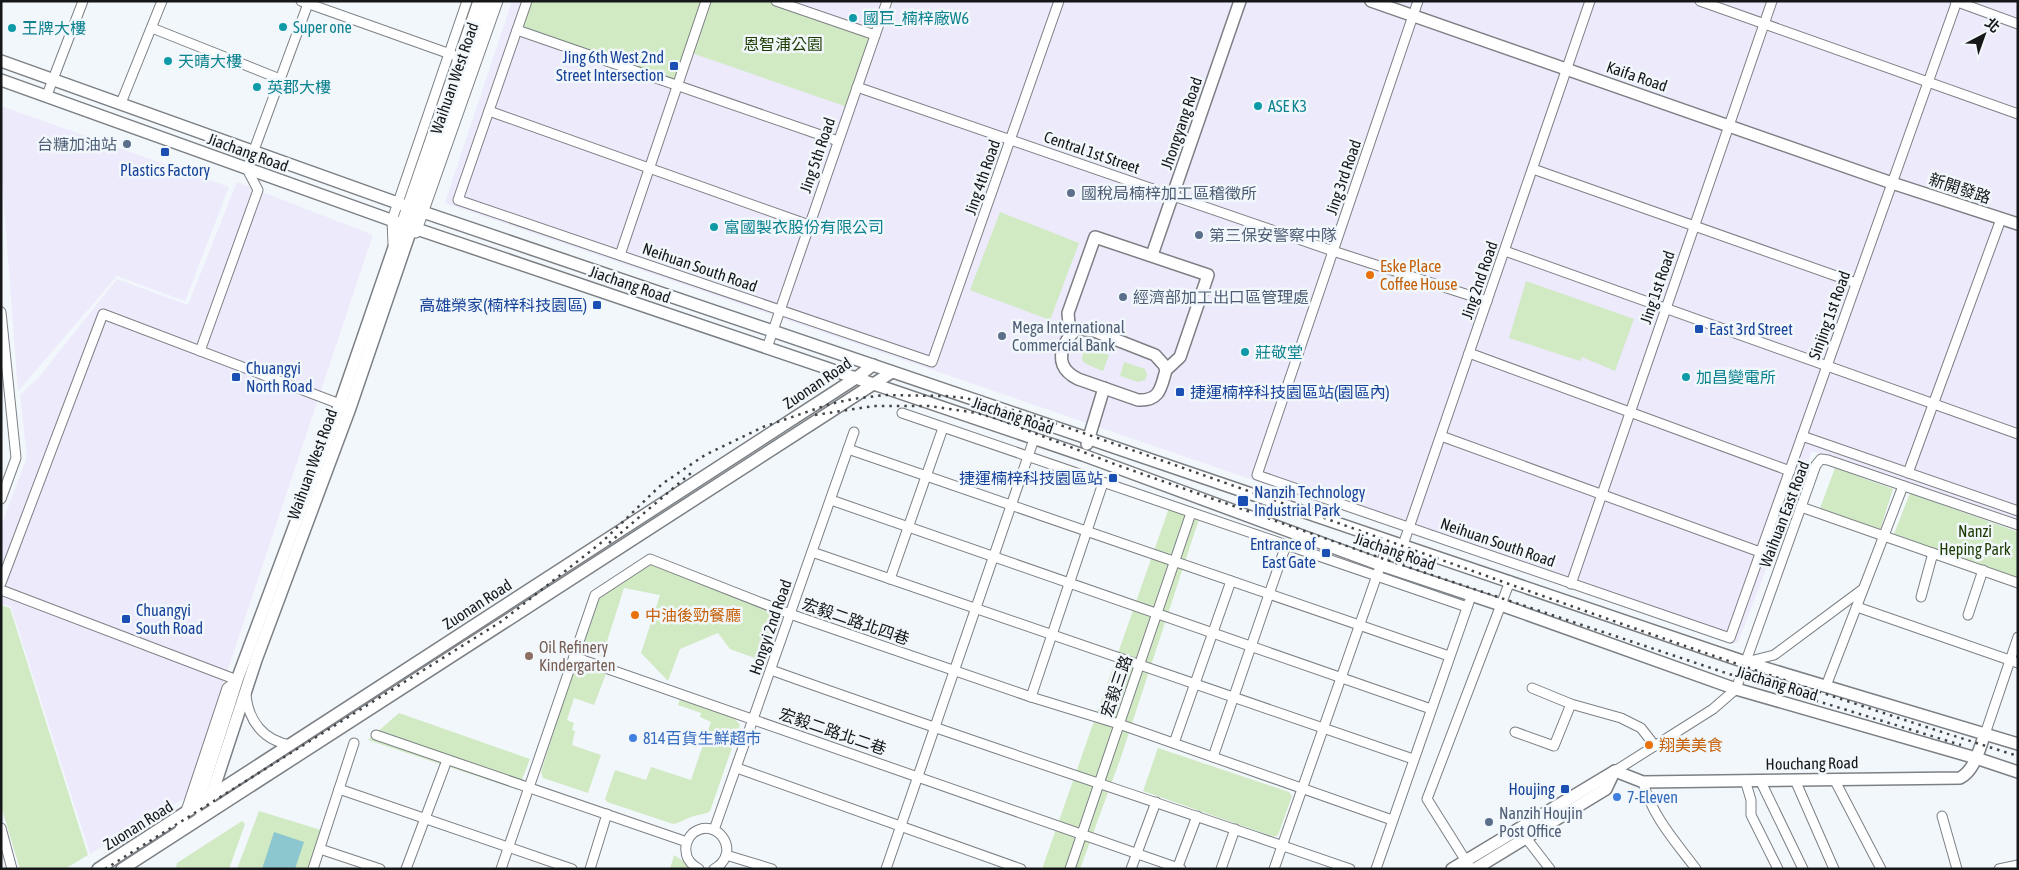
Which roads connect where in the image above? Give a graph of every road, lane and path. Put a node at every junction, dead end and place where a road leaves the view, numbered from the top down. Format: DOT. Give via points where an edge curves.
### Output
graph roads {
  1 [pos="83,1"];
  2 [pos="162,1"];
  3 [pos="467,1"];
  4 [pos="479,1"];
  5 [pos="489,1"];
  6 [pos="498,1"];
  7 [pos="527,1"];
  8 [pos="706,1"];
  9 [pos="776,1"];
  10 [pos="887,1"];
  11 [pos="1059,1"];
  12 [pos="1240,1"];
  13 [pos="1371,1"];
  14 [pos="1418,1"];
  15 [pos="1590,1"];
  16 [pos="1700,1"];
  17 [pos="1772,1"];
  18 [pos="1956,1"];
  19 [pos="306,2"];
  20 [pos="1413,16"];
  21 [pos="1764,23"];
  22 [pos="2018,24"];
  23 [pos="152,28"];
  24 [pos="517,30"];
  25 [pos="875,35"];
  26 [pos="463,59"];
  27 [pos="1,60"];
  28 [pos="1567,69"];
  29 [pos="53,79"];
  30 [pos="280,79"];
  31 [pos="1,80"];
  32 [pos="1928,82"];
  33 [pos="678,85"];
  34 [pos="857,87"];
  35 [pos="47,95"];
  36 [pos="121,104"];
  37 [pos="489,111"];
  38 [pos="2018,114"];
  39 [pos="1729,126"];
  40 [pos="1010,140"];
  41 [pos="838,141"];
  42 [pos="253,152"];
  43 [pos="649,168"];
  44 [pos="247,169"];
  45 [pos="1533,169"];
  46 [pos="1892,183"];
  47 [pos="1173,196"];
  48 [pos="412,208"];
  49 [pos="2001,218"];
  50 [pos="2018,224"];
  51 [pos="406,225"];
  52 [pos="809,226"];
  53 [pos="1694,226"];
  54 [pos="1333,251"];
  55 [pos="1505,251"];
  56 [pos="620,255"];
  57 [pos="1152,255"];
  58 [pos="1856,283"];
  59 [pos="1487,301"];
  60 [pos="1666,308"];
  61 [pos="780,310"];
  62 [pos="1,312"];
  63 [pos="772,331"];
  64 [pos="1070,335"];
  65 [pos="767,348"];
  66 [pos="200,351"];
  67 [pos="1470,353"];
  68 [pos="932,362"];
  69 [pos="873,365"];
  70 [pos="1827,365"];
  71 [pos="1166,370"];
  72 [pos="892,372"];
  73 [pos="856,378"];
  74 [pos="873,385"];
  75 [pos="1104,388"];
  76 [pos="1934,403"];
  77 [pos="345,406"];
  78 [pos="902,413"];
  79 [pos="1630,413"];
  80 [pos="943,428"];
  81 [pos="854,432"];
  82 [pos="2018,434"];
  83 [pos="1441,436"];
  84 [pos="1802,436"];
  85 [pos="1034,438"];
  86 [pos="1089,439"];
  87 [pos="848,449"];
  88 [pos="1083,456"];
  89 [pos="1028,457"];
  90 [pos="1790,471"];
  91 [pos="1908,473"];
  92 [pos="926,476"];
  93 [pos="1257,476"];
  94 [pos="1103,483"];
  95 [pos="1903,486"];
  96 [pos="1602,495"];
  97 [pos="1,499"];
  98 [pos="831,500"];
  99 [pos="1011,505"];
  100 [pos="1801,507"];
  101 [pos="2018,511"];
  102 [pos="1191,513"];
  103 [pos="2018,525"];
  104 [pos="908,527"];
  105 [pos="1410,528"];
  106 [pos="1086,531"];
  107 [pos="1884,536"];
  108 [pos="1390,541"];
  109 [pos="1286,546"];
  110 [pos="1404,546"];
  111 [pos="812,552"];
  112 [pos="1760,552"];
  113 [pos="1933,553"];
  114 [pos="994,556"];
  115 [pos="1174,562"];
  116 [pos="1381,565"];
  117 [pos="1397,570"];
  118 [pos="1983,570"];
  119 [pos="1377,576"];
  120 [pos="890,579"];
  121 [pos="1231,581"];
  122 [pos="1510,582"];
  123 [pos="1,583"];
  124 [pos="1069,583"];
  125 [pos="2018,583"];
  126 [pos="1571,584"];
  127 [pos="1863,589"];
  128 [pos="1,590"];
  129 [pos="1269,594"];
  130 [pos="1472,595"];
  131 [pos="1921,597"];
  132 [pos="1501,605"];
  133 [pos="1857,606"];
  134 [pos="1467,607"];
  135 [pos="976,609"];
  136 [pos="1157,613"];
  137 [pos="790,614"];
  138 [pos="1968,615"];
  139 [pos="1360,626"];
  140 [pos="1213,633"];
  141 [pos="1051,635"];
  142 [pos="2018,637"];
  143 [pos="1730,638"];
  144 [pos="1251,646"];
  145 [pos="1450,656"];
  146 [pos="574,657"];
  147 [pos="1746,662"];
  148 [pos="2014,662"];
  149 [pos="1139,665"];
  150 [pos="772,670"];
  151 [pos="954,671"];
  152 [pos="1341,678"];
  153 [pos="237,680"];
  154 [pos="1195,684"];
  155 [pos="1826,686"];
  156 [pos="1532,688"];
  157 [pos="1736,688"];
  158 [pos="246,690"];
  159 [pos="1031,697"];
  160 [pos="1234,698"];
  161 [pos="1572,704"];
  162 [pos="1431,709"];
  163 [pos="754,720"];
  164 [pos="1119,724"];
  165 [pos="933,728"];
  166 [pos="1324,728"];
  167 [pos="1515,732"];
  168 [pos="1985,734"];
  169 [pos="376,735"];
  170 [pos="354,743"];
  171 [pos="1174,743"];
  172 [pos="2018,744"];
  173 [pos="291,745"];
  174 [pos="1655,746"];
  175 [pos="1213,757"];
  176 [pos="1976,758"];
  177 [pos="447,760"];
  178 [pos="1413,760"];
  179 [pos="737,768"];
  180 [pos="1615,771"];
  181 [pos="2018,772"];
  182 [pos="918,777"];
  183 [pos="1834,779"];
  184 [pos="1745,780"];
  185 [pos="1760,780"];
  186 [pos="1795,780"];
  187 [pos="1100,782"];
  188 [pos="1643,782"];
  189 [pos="1302,788"];
  190 [pos="339,789"];
  191 [pos="529,789"];
  192 [pos="211,797"];
  193 [pos="1156,802"];
  194 [pos="197,805"];
  195 [pos="185,814"];
  196 [pos="607,814"];
  197 [pos="206,816"];
  198 [pos="1197,816"];
  199 [pos="1942,816"];
  200 [pos="424,818"];
  201 [pos="1392,820"];
  202 [pos="191,825"];
  203 [pos="900,826"];
  204 [pos="1,828"];
  205 [pos="1235,829"];
  206 [pos="714,830"];
  207 [pos="179,832"];
  208 [pos="1522,833"];
  209 [pos="1081,834"];
  210 [pos="687,842"];
  211 [pos="1283,846"];
  212 [pos="509,847"];
  213 [pos="320,849"];
  214 [pos="1137,853"];
  215 [pos="726,855"];
  216 [pos="1470,866"];
  217 [pos="2016,867"];
  218 [pos="1178,868"];
  219 [pos="1880,868"];
  220 [pos="12,869"];
  221 [pos="98,869"];
  222 [pos="122,869"];
  223 [pos="314,869"];
  224 [pos="380,869"];
  225 [pos="406,869"];
  226 [pos="501,869"];
  227 [pos="572,869"];
  228 [pos="590,869"];
  229 [pos="700,869"];
  230 [pos="714,869"];
  231 [pos="772,869"];
  232 [pos="886,869"];
  233 [pos="1021,869"];
  234 [pos="1070,869"];
  235 [pos="1131,869"];
  236 [pos="1220,869"];
  237 [pos="1274,869"];
  238 [pos="1350,869"];
  239 [pos="1376,869"];
  240 [pos="1452,869"];
  241 [pos="1550,869"];
  242 [pos="1696,869"];
  243 [pos="1778,869"];
  244 [pos="1803,869"];
  245 [pos="1834,869"];
  246 [pos="1957,869"];
  247 [pos="1999,869"];
  1 -- 29 [label="street"];
  2 -- 23 [label="street"];
  3 -- 26 [label="street, Waihuan West Road"];
  4 -- 26 [label="street, Waihuan West Road"];
  5 -- 26 [label="street, Waihuan West Road"];
  6 -- 26 [label="street, Waihuan West Road"];
  7 -- 24 [label="street"];
  8 -- 33 [label="street"];
  9 -- 25 [label="street"];
  10 -- 25 [label="street, Jing 5th Road"];
  11 -- 40 [label="street, Jing 4th Road"];
  12 -- 47 [label="street, Jhongyang Road"];
  13 -- 20 [label="street, Kaifa Road"];
  14 -- 20 [label="street, Jing 3rd Road"];
  15 -- 28 [label="street, Jing 2nd Road"];
  16 -- 21 [label="street"];
  17 -- 21 [label="street, Jing 1st Road"];
  18 -- 22 [label="street"];
  18 -- 32 [label="street, Sinjing 1st Road"];
  19 -- 26 [label="street"];
  19 -- 30 [label="street"];
  20 -- 28 [label="street, Kaifa Road"];
  20 -- 54 [label="street, Jing 3rd Road"];
  21 -- 32 [label="street"];
  21 -- 39 [label="street, Jing 1st Road"];
  23 -- 30 [label="street"];
  23 -- 36 [label="street"];
  24 -- 33 [label="street"];
  24 -- 37 [label="street"];
  25 -- 34 [label="street, Jing 5th Road"];
  26 -- 48 [label="street, Waihuan West Road"];
  26 -- 48 [label="street, Waihuan West Road"];
  27 -- 29 [label="street, Jiachang Road"];
  28 -- 39 [label="street, Kaifa Road"];
  28 -- 45 [label="street, Jing 2nd Road"];
  29 -- 35 [label="street"];
  29 -- 36 [label="street, Jiachang Road"];
  30 -- 42 [label="street"];
  31 -- 35 [label="street, Jiachang Road"];
  32 -- 38 [label="street"];
  32 -- 46 [label="street, Sinjing 1st Road"];
  33 -- 41 [label="street"];
  33 -- 43 [label="street"];
  34 -- 40 [label="street, Central 1st Street"];
  34 -- 41 [label="street, Jing 5th Road"];
  35 -- 44 [label="street, Jiachang Road"];
  36 -- 42 [label="street, Jiachang Road"];
  37 -- 43 [label="street"];
  37 -- 56 [label="street, Neihuan South Road" via="458,200"];
  39 -- 46 [label="street, Kaifa Road"];
  39 -- 53 [label="street, Jing 1st Road"];
  40 -- 47 [label="street, Central 1st Street"];
  40 -- 68 [label="street, Jing 4th Road"];
  41 -- 52 [label="street, Jing 5th Road"];
  42 -- 44 [label="street"];
  42 -- 48 [label="street, Jiachang Road"];
  43 -- 52 [label="street"];
  43 -- 56 [label="street"];
  44 -- 51 [label="street, Jiachang Road"];
  44 -- 66 [label="street" via="258,190"];
  45 -- 53 [label="street"];
  45 -- 55 [label="street, Jing 2nd Road"];
  46 -- 49 [label="street, 新開發路"];
  46 -- 58 [label="street, Sinjing 1st Road"];
  47 -- 54 [label="street, Central 1st Street"];
  47 -- 57 [label="street, Jhongyang Road"];
  48 -- 51 [label="street, Waihuan West Road"];
  48 -- 51 [label="street, Waihuan West Road"];
  48 -- 63 [label="street, Jiachang Road"];
  49 -- 50 [label="street, 新開發路"];
  49 -- 76 [label="street"];
  51 -- 65 [label="street, Jiachang Road"];
  51 -- 77 [label="street, Waihuan West Road" via="393,244"];
  51 -- 77 [label="street, Waihuan West Road" via="406,248"];
  52 -- 61 [label="street, Jing 5th Road"];
  53 -- 58 [label="street"];
  53 -- 60 [label="street, Jing 1st Road"];
  54 -- 59 [label="street, Central 1st Street"];
  54 -- 93 [label="street, Jing 3rd Road"];
  55 -- 59 [label="street, Jing 2nd Road"];
  55 -- 60 [label="street"];
  56 -- 61 [label="street, Neihuan South Road"];
  57 -- 64 [label="street" via="1096,237 1068,313"];
  57 -- 71 [label="street" via="1208,275 1180,357"];
  58 -- 70 [label="street, Sinjing 1st Road"];
  59 -- 67 [label="street, Jing 2nd Road"];
  60 -- 70 [label="street"];
  60 -- 79 [label="street, Jing 1st Road"];
  61 -- 63 [label="street, Jing 5th Road"];
  61 -- 68 [label="street, Neihuan South Road"];
  62 -- 97 [label="street" via="16,458"];
  63 -- 65 [label="street, Jing 5th Road"];
  63 -- 69 [label="street, Jiachang Road"];
  64 -- 71 [label="street" via="1080,329 1094,331 1155,355"];
  64 -- 75 [label="street" via="1064,349 1063,365 1078,379"];
  65 -- 73 [label="street, Jiachang Road"];
  66 -- 77 [label="street"];
  66 -- 123 [label="street" via="103,314"];
  67 -- 79 [label="street"];
  67 -- 83 [label="street, Jing 2nd Road"];
  69 -- 72 [label="street, Jiachang Road"];
  69 -- 73 [label="street, Zuonan Road"];
  70 -- 76 [label="street"];
  70 -- 84 [label="street, Sinjing 1st Road"];
  71 -- 75 [label="street" via="1161,388 1147,401"];
  72 -- 74 [label="street, Zuonan Road"];
  72 -- 86 [label="street, Jiachang Road"];
  73 -- 74 [label="street, Jiachang Road"];
  73 -- 173 [label="street, Zuonan Road"];
  74 -- 85 [label="street, Jiachang Road"];
  74 -- 197 [label="street, Zuonan Road"];
  75 -- 86 [label="street"];
  76 -- 82 [label="street"];
  76 -- 91 [label="street"];
  77 -- 153 [label="street, Waihuan West Road"];
  77 -- 158 [label="street, Waihuan West Road"];
  78 -- 80 [label="street"];
  79 -- 90 [label="street"];
  79 -- 96 [label="street, Jing 1st Road"];
  80 -- 89 [label="street"];
  80 -- 92 [label="street"];
  81 -- 87 [label="street, Hongyi 2nd Road"];
  83 -- 96 [label="street"];
  83 -- 105 [label="street, Jing 2nd Road"];
  84 -- 90 [label="street, Sinjing 1st Road"];
  84 -- 91 [label="street"];
  85 -- 88 [label="street, Jiachang Road"];
  85 -- 89 [label="street"];
  86 -- 88 [label="street"];
  86 -- 108 [label="street, Jiachang Road"];
  87 -- 92 [label="street"];
  87 -- 98 [label="street, Hongyi 2nd Road"];
  88 -- 116 [label="street, Jiachang Road"];
  89 -- 94 [label="street"];
  89 -- 99 [label="street"];
  90 -- 112 [label="street, Sinjing 1st Road"];
  91 -- 101 [label="street"];
  92 -- 99 [label="street"];
  92 -- 104 [label="street"];
  93 -- 105 [label="street, Neihuan South Road"];
  94 -- 102 [label="street"];
  94 -- 106 [label="street"];
  95 -- 100 [label="street, Waihuan East Road" via="1821,459"];
  95 -- 103 [label="street, Waihuan East Road"];
  95 -- 107 [label="street"];
  96 -- 112 [label="street"];
  96 -- 126 [label="street, Jing 1st Road"];
  98 -- 104 [label="street"];
  98 -- 111 [label="street, Hongyi 2nd Road"];
  99 -- 106 [label="street"];
  99 -- 114 [label="street"];
  100 -- 107 [label="street"];
  100 -- 147 [label="street, Waihuan East Road"];
  102 -- 109 [label="street"];
  102 -- 115 [label="street, 宏毅三路"];
  104 -- 114 [label="street"];
  104 -- 120 [label="street"];
  105 -- 110 [label="street, Jing 2nd Road"];
  105 -- 126 [label="street, Neihuan South Road"];
  106 -- 115 [label="street"];
  106 -- 124 [label="street"];
  107 -- 113 [label="street"];
  107 -- 127 [label="street"];
  108 -- 110 [label="street, Jiachang Road"];
  108 -- 116 [label="street"];
  109 -- 119 [label="street"];
  109 -- 129 [label="street"];
  110 -- 117 [label="street, Jing 2nd Road"];
  110 -- 122 [label="street, Jiachang Road"];
  111 -- 120 [label="street"];
  111 -- 137 [label="street, Hongyi 2nd Road"];
  112 -- 143 [label="street, Sinjing 1st Road"];
  113 -- 118 [label="street"];
  113 -- 131 [label="street"];
  114 -- 124 [label="street"];
  114 -- 135 [label="street"];
  115 -- 121 [label="street"];
  115 -- 136 [label="street, 宏毅三路"];
  116 -- 117 [label="street, Jiachang Road"];
  116 -- 119 [label="street"];
  117 -- 130 [label="street, Jiachang Road"];
  118 -- 125 [label="street"];
  118 -- 138 [label="street"];
  119 -- 134 [label="street"];
  119 -- 139 [label="street"];
  120 -- 135 [label="street"];
  121 -- 129 [label="street"];
  121 -- 140 [label="street"];
  122 -- 132 [label="street"];
  122 -- 147 [label="street, Jiachang Road"];
  124 -- 136 [label="street"];
  124 -- 141 [label="street"];
  126 -- 143 [label="street, Neihuan South Road"];
  127 -- 133 [label="street"];
  127 -- 147 [label="street" via="1774,654"];
  128 -- 153 [label="street"];
  129 -- 139 [label="street"];
  129 -- 144 [label="street"];
  130 -- 132 [label="street, Jiachang Road"];
  130 -- 134 [label="street"];
  132 -- 157 [label="street, Jiachang Road"];
  132 -- 216 [label="street" via="1428,799"];
  133 -- 148 [label="street"];
  133 -- 155 [label="street"];
  134 -- 145 [label="street"];
  135 -- 141 [label="street"];
  135 -- 151 [label="street"];
  136 -- 140 [label="street"];
  136 -- 149 [label="street, 宏毅三路"];
  137 -- 146 [label="street, 宏毅二路北四巷" via="650,558 595,595"];
  137 -- 150 [label="street, Hongyi 2nd Road"];
  137 -- 151 [label="street, 宏毅二路北四巷"];
  139 -- 145 [label="street"];
  139 -- 152 [label="street"];
  140 -- 144 [label="street"];
  140 -- 154 [label="street"];
  141 -- 149 [label="street"];
  141 -- 159 [label="street"];
  142 -- 148 [label="street"];
  144 -- 152 [label="street"];
  144 -- 160 [label="street"];
  145 -- 162 [label="street"];
  146 -- 163 [label="street, 宏毅二路北二巷"];
  146 -- 191 [label="street"];
  147 -- 155 [label="street, Jiachang Road"];
  147 -- 157 [label="street, Waihuan East Road"];
  148 -- 168 [label="street"];
  149 -- 154 [label="street"];
  149 -- 164 [label="street, 宏毅三路"];
  150 -- 163 [label="street, Hongyi 2nd Road"];
  150 -- 165 [label="street"];
  151 -- 159 [label="street, 宏毅二路北四巷"];
  151 -- 165 [label="street"];
  152 -- 162 [label="street"];
  152 -- 166 [label="street"];
  153 -- 194 [label="street, Waihuan West Road"];
  153 -- 195 [label="street, Waihuan West Road" via="227,688"];
  154 -- 160 [label="street"];
  154 -- 171 [label="street"];
  155 -- 168 [label="street, Jiachang Road"];
  156 -- 161 [label="street"];
  157 -- 174 [label="street" via="1713,709"];
  157 -- 176 [label="street, Jiachang Road"];
  158 -- 173 [label="street" via="246,703 262,733 277,743"];
  158 -- 192 [label="street, Waihuan West Road"];
  159 -- 164 [label="street, 宏毅二路北四巷"];
  160 -- 166 [label="street"];
  160 -- 175 [label="street"];
  161 -- 167 [label="street" via="1554,746"];
  161 -- 174 [label="street" via="1641,728"];
  162 -- 178 [label="street"];
  163 -- 179 [label="street, Hongyi 2nd Road"];
  163 -- 182 [label="street, 宏毅二路北二巷"];
  164 -- 171 [label="street, 宏毅二路北四巷"];
  164 -- 187 [label="street, 宏毅三路"];
  165 -- 182 [label="street"];
  165 -- 187 [label="street"];
  166 -- 178 [label="street"];
  166 -- 189 [label="street"];
  168 -- 172 [label="street, Jiachang Road"];
  168 -- 176 [label="street, Houchang Road"];
  169 -- 177 [label="street"];
  170 -- 190 [label="street"];
  171 -- 175 [label="street, 宏毅二路北四巷"];
  173 -- 192 [label="street, Zuonan Road"];
  174 -- 180 [label="street"];
  175 -- 189 [label="street, 宏毅二路北四巷"];
  176 -- 181 [label="street, Jiachang Road"];
  176 -- 183 [label="street, Houchang Road" via="1960,778"];
  177 -- 191 [label="street"];
  177 -- 200 [label="street"];
  178 -- 201 [label="street"];
  179 -- 203 [label="street"];
  179 -- 206 [label="street, Hongyi 2nd Road"];
  180 -- 188 [label="street, Houchang Road"];
  180 -- 208 [label="street"];
  182 -- 203 [label="street"];
  182 -- 209 [label="street, 宏毅二路北二巷"];
  183 -- 186 [label="street, Houchang Road"];
  183 -- 219 [label="street"];
  184 -- 185 [label="street, Houchang Road"];
  184 -- 188 [label="street, Houchang Road"];
  184 -- 243 [label="street" via="1751,800 1751,815"];
  185 -- 186 [label="street, Houchang Road"];
  185 -- 244 [label="street"];
  186 -- 245 [label="street"];
  187 -- 193 [label="street"];
  187 -- 209 [label="street, 宏毅三路"];
  188 -- 242 [label="street" via="1652,808 1664,828"];
  189 -- 201 [label="street, 宏毅二路北四巷"];
  189 -- 211 [label="street"];
  190 -- 200 [label="street"];
  190 -- 213 [label="street"];
  191 -- 196 [label="street"];
  191 -- 212 [label="street"];
  192 -- 194 [label="street, Zuonan Road"];
  192 -- 197 [label="street, Waihuan West Road"];
  193 -- 198 [label="street"];
  193 -- 214 [label="street"];
  194 -- 195 [label="street, Zuonan Road"];
  194 -- 202 [label="street, Waihuan West Road"];
  195 -- 207 [label="street, Waihuan West Road"];
  195 -- 221 [label="street, Zuonan Road"];
  196 -- 210 [label="street"];
  196 -- 228 [label="street"];
  197 -- 202 [label="street, Zuonan Road"];
  198 -- 205 [label="street"];
  198 -- 218 [label="street"];
  199 -- 246 [label="street"];
  200 -- 212 [label="street"];
  200 -- 225 [label="street"];
  201 -- 239 [label="street"];
  202 -- 207 [label="street, Zuonan Road"];
  203 -- 232 [label="street"];
  203 -- 233 [label="street"];
  204 -- 220 [label="street"];
  205 -- 211 [label="street"];
  205 -- 236 [label="street"];
  206 -- 210 [label="street" via="696,831"];
  206 -- 215 [label="street" via="726,841"];
  207 -- 222 [label="street, Zuonan Road"];
  208 -- 216 [label="street"];
  208 -- 241 [label="street"];
  209 -- 214 [label="street, 宏毅二路北二巷"];
  209 -- 234 [label="street, 宏毅三路"];
  210 -- 229 [label="street" via="686,855"];
  211 -- 237 [label="street"];
  211 -- 238 [label="street"];
  212 -- 226 [label="street"];
  212 -- 227 [label="street"];
  213 -- 223 [label="street"];
  213 -- 224 [label="street"];
  214 -- 218 [label="street, 宏毅二路北二巷"];
  214 -- 235 [label="street"];
  215 -- 230 [label="street"];
  215 -- 231 [label="street"];
  216 -- 240 [label="street"];
  217 -- 247 [label="street"];
}
